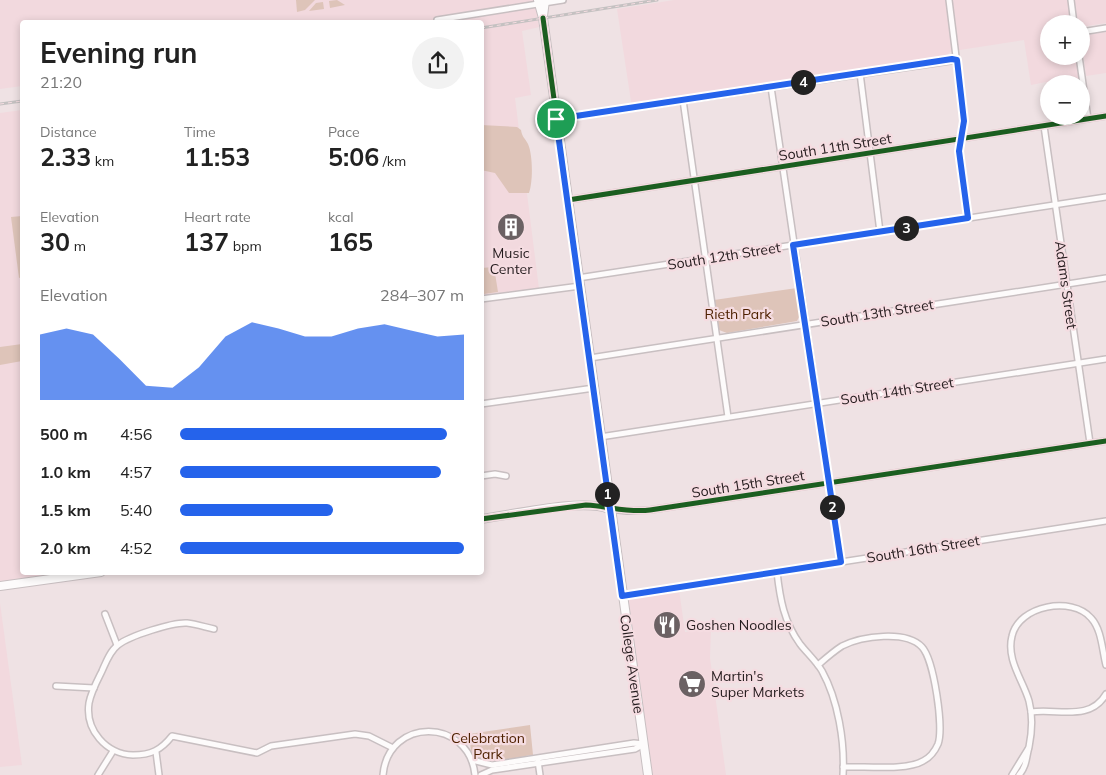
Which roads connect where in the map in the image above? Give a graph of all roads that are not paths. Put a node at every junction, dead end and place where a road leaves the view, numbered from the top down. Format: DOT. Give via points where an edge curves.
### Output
graph roads {
  1 [pos="562,0"];
  2 [pos="949,0"];
  3 [pos="1071,0"];
  4 [pos="542,2"];
  5 [pos="1073,15"];
  6 [pos="437,20"];
  7 [pos="1106,28"];
  8 [pos="1090,31"];
  9 [pos="957,60"];
  10 [pos="860,73"];
  11 [pos="771,87"];
  12 [pos="683,100"];
  13 [pos="1106,116"];
  14 [pos="556,119"];
  15 [pos="1090,119"];
  16 [pos="1050,125"];
  17 [pos="1044,126"];
  18 [pos="961,138"];
  19 [pos="870,153"];
  20 [pos="782,166"];
  21 [pos="696,180"];
  22 [pos="1106,197"];
  23 [pos="568,200"];
  24 [pos="1055,205"];
  25 [pos="968,218"];
  26 [pos="880,232"];
  27 [pos="793,245"];
  28 [pos="705,258"];
  29 [pos="1106,278"];
  30 [pos="579,282"];
  31 [pos="1066,284"];
  32 [pos="484,298"];
  33 [pos="804,325"];
  34 [pos="716,338"];
  35 [pos="590,358"];
  36 [pos="1106,359"];
  37 [pos="1078,363"];
  38 [pos="594,388"];
  39 [pos="484,404"];
  40 [pos="816,404"];
  41 [pos="728,417"];
  42 [pos="600,437"];
  43 [pos="1106,441"];
  44 [pos="1090,443"];
  45 [pos="484,476"];
  46 [pos="506,476"];
  47 [pos="829,483"];
  48 [pos="609,509"];
  49 [pos="484,519"];
  50 [pos="1106,521"];
  51 [pos="841,562"];
  52 [pos="777,572"];
  53 [pos="79,575"];
  54 [pos="0,586"];
  55 [pos="622,596"];
  56 [pos="105,614"];
  57 [pos="214,629"];
  58 [pos="117,646"];
  59 [pos="818,665"];
  60 [pos="1106,665"];
  61 [pos="56,686"];
  62 [pos="94,688"];
  63 [pos="1106,694"];
  64 [pos="1031,712"];
  65 [pos="644,744"];
  66 [pos="393,748"];
  67 [pos="1028,748"];
  68 [pos="113,750"];
  69 [pos="156,752"];
  70 [pos="472,760"];
  71 [pos="538,761"];
  72 [pos="844,767"];
  73 [pos="98,775"];
  74 [pos="159,775"];
  75 [pos="383,775"];
  76 [pos="475,775"];
  77 [pos="481,775"];
  78 [pos="540,775"];
  79 [pos="648,775"];
  80 [pos="843,775"];
  81 [pos="1012,775"];
  82 [pos="1019,775"];
  1 -- 4 [label="street"];
  2 -- 9 [label="street"];
  3 -- 5 [label="street"];
  4 -- 6 [label="street"];
  4 -- 14 [label="main road, College Avenue"];
  7 -- 8 [label="street"];
  9 -- 10 [label="street"];
  9 -- 18 [label="street" via="964,121"];
  10 -- 11 [label="street"];
  10 -- 19 [label="street"];
  11 -- 12 [label="street"];
  11 -- 20 [label="street"];
  12 -- 14 [label="street"];
  12 -- 21 [label="street"];
  13 -- 15 [label="street, South 11th Street"];
  14 -- 23 [label="main road, College Avenue"];
  16 -- 17 [label="street, South 11th Street"];
  17 -- 18 [label="street, South 11th Street"];
  17 -- 24 [label="street, Adams Street"];
  18 -- 19 [label="street, South 11th Street"];
  18 -- 25 [label="street" via="959,151"];
  19 -- 20 [label="street, South 11th Street"];
  19 -- 26 [label="street"];
  20 -- 21 [label="street, South 11th Street"];
  20 -- 27 [label="street"];
  21 -- 23 [label="street, South 11th Street"];
  21 -- 28 [label="street"];
  22 -- 24 [label="street, South 12th Street"];
  23 -- 30 [label="main road, College Avenue"];
  24 -- 25 [label="street, South 12th Street"];
  24 -- 31 [label="street, Adams Street"];
  25 -- 26 [label="street, South 12th Street"];
  26 -- 27 [label="street, South 12th Street"];
  27 -- 28 [label="street, South 12th Street"];
  27 -- 33 [label="street"];
  28 -- 30 [label="street, South 12th Street"];
  28 -- 34 [label="street"];
  29 -- 31 [label="street, South 13th Street"];
  30 -- 32 [label="street, South 12th Street"];
  30 -- 35 [label="main road, College Avenue"];
  31 -- 33 [label="street, South 13th Street"];
  31 -- 37 [label="street, Adams Street"];
  33 -- 34 [label="street, South 13th Street"];
  33 -- 40 [label="street"];
  34 -- 35 [label="street, South 13th Street"];
  34 -- 41 [label="street"];
  35 -- 38 [label="main road, College Avenue"];
  36 -- 37 [label="street, South 14th Street"];
  37 -- 40 [label="street, South 14th Street"];
  37 -- 44 [label="street, Adams Street"];
  38 -- 39 [label="street"];
  38 -- 42 [label="main road, College Avenue"];
  40 -- 41 [label="street, South 14th Street"];
  40 -- 47 [label="street"];
  41 -- 42 [label="street, South 14th Street"];
  42 -- 48 [label="main road, College Avenue"];
  43 -- 44 [label="street, South 15th Street"];
  44 -- 47 [label="street, South 15th Street"];
  45 -- 46 [label="street"];
  47 -- 48 [label="street, South 15th Street" via="650,510"];
  47 -- 51 [label="street"];
  48 -- 49 [label="main road, South 15th Street" via="576,506"];
  48 -- 55 [label="main road, College Avenue"];
  50 -- 51 [label="street, South 16th Street"];
  51 -- 52 [label="street, South 16th Street"];
  52 -- 55 [label="street, South 16th Street"];
  52 -- 59 [label="street" via="786,619"];
  53 -- 54 [label="main road"];
  55 -- 65 [label="main road, College Avenue"];
  56 -- 58 [label="street"];
  57 -- 58 [label="street" via="175,624"];
  58 -- 62 [label="street"];
  59 -- 72 [label="street" via="832,691"];
  59 -- 72 [label="street" via="848,644 893,636 903,636 916,642 930,661 940,726 938,744 931,755 910,765"];
  60 -- 64 [label="street" via="1097,626 1081,609 1054,607 1026,616 1016,626 1011,644 1014,666"];
  61 -- 62 [label="street"];
  62 -- 68 [label="street" via="89,704 91,724 98,737"];
  63 -- 64 [label="street" via="1098,705 1081,712"];
  64 -- 67 [label="street"];
  65 -- 71 [label="street" via="635,749"];
  65 -- 79 [label="main road, College Avenue"];
  66 -- 69 [label="street" via="369,736 355,734 271,746 257,753 172,736"];
  66 -- 70 [label="street" via="408,736 434,731 458,741"];
  66 -- 75 [label="street"];
  67 -- 81 [label="street"];
  67 -- 82 [label="street" via="1024,768"];
  68 -- 69 [label="street" via="134,755"];
  68 -- 73 [label="street"];
  69 -- 74 [label="street"];
  70 -- 71 [label="street" via="492,765"];
  70 -- 76 [label="street"];
  71 -- 77 [label="street"];
  71 -- 78 [label="street"];
  72 -- 80 [label="street"];
}
